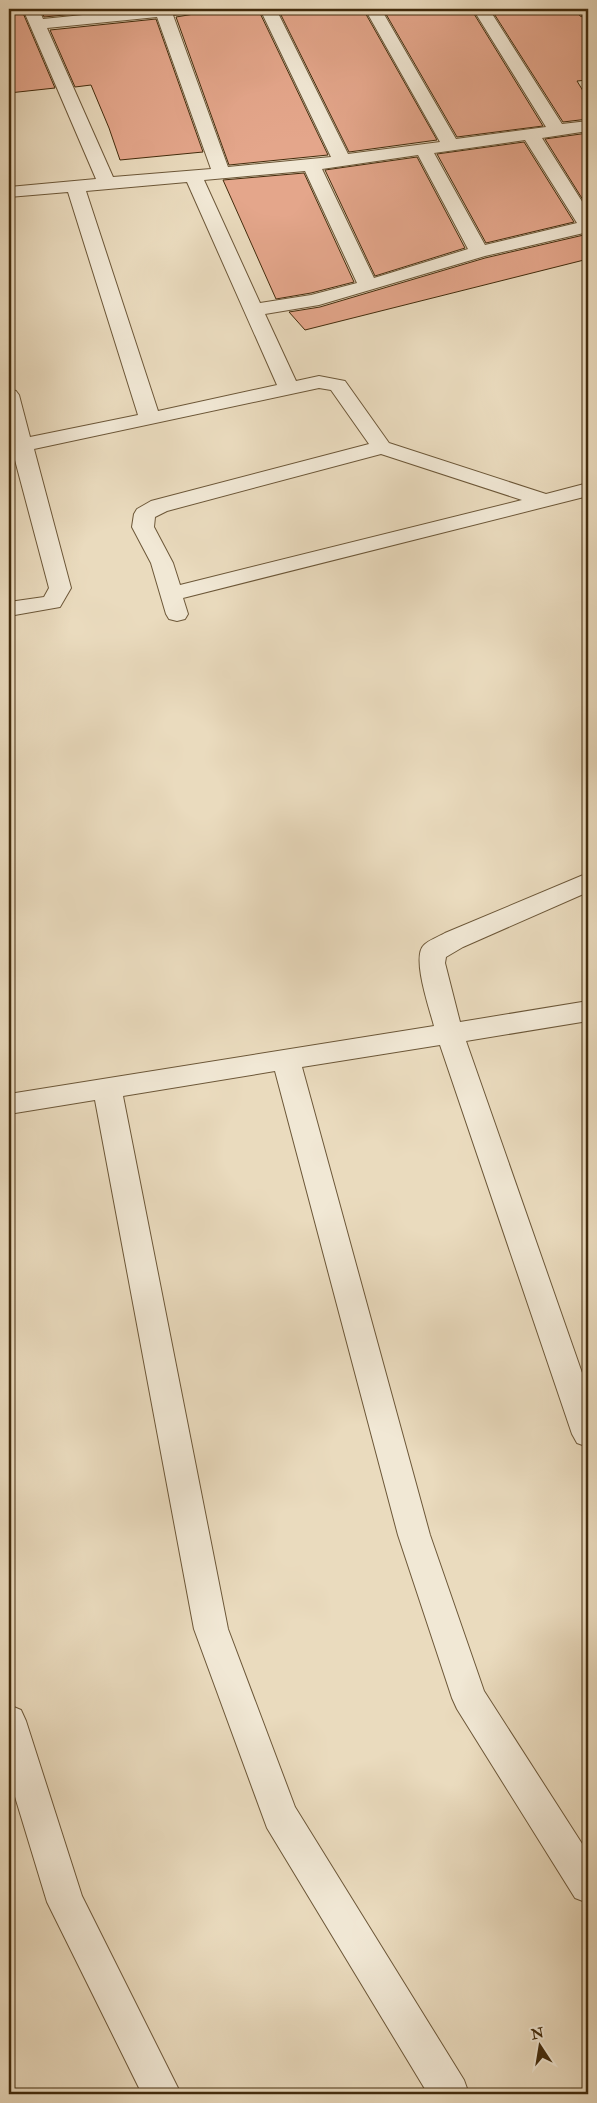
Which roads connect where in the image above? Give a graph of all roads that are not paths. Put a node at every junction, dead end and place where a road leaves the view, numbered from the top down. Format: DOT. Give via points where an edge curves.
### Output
graph roads {
  1 [pos="31,9"];
  2 [pos="188,9"];
  3 [pos="268,9"];
  4 [pos="373,9"];
  5 [pos="480,9"];
  6 [pos="586,9"];
  7 [pos="163,11"];
  8 [pos="588,12"];
  9 [pos="40,24"];
  10 [pos="588,126"];
  11 [pos="558,131"];
  12 [pos="531,135"];
  13 [pos="451,146"];
  14 [pos="424,150"];
  15 [pos="342,160"];
  16 [pos="311,165"];
  17 [pos="221,172"];
  18 [pos="193,175"];
  19 [pos="106,182"];
  20 [pos="75,185"];
  21 [pos="9,192"];
  22 [pos="588,225"];
  23 [pos="479,252"];
  24 [pos="368,286"];
  25 [pos="254,310"];
  26 [pos="289,389"];
  27 [pos="9,395"];
  28 [pos="150,419"];
  29 [pos="20,444"];
  30 [pos="382,447"];
  31 [pos="588,489"];
  32 [pos="545,501"];
  33 [pos="9,609"];
  34 [pos="588,882"];
  35 [pos="588,1011"];
  36 [pos="450,1034"];
  37 [pos="286,1060"];
  38 [pos="107,1088"];
  39 [pos="9,1104"];
  40 [pos="588,1434"];
  41 [pos="9,1721"];
  42 [pos="588,1885"];
  43 [pos="162,2094"];
  44 [pos="450,2094"];
  1 -- 9 [label="street"];
  2 -- 7 [label="street"];
  3 -- 15 [label="street"];
  4 -- 13 [label="street"];
  5 -- 11 [label="street"];
  6 -- 8 [label="street"];
  7 -- 9 [label="street"];
  7 -- 17 [label="street"];
  9 -- 19 [label="street"];
  10 -- 11 [label="street"];
  11 -- 12 [label="street"];
  12 -- 13 [label="street"];
  12 -- 22 [label="street"];
  13 -- 14 [label="street"];
  14 -- 15 [label="street"];
  14 -- 23 [label="street"];
  15 -- 16 [label="street"];
  16 -- 17 [label="street"];
  16 -- 24 [label="street"];
  17 -- 18 [label="street"];
  18 -- 19 [label="street"];
  18 -- 25 [label="street"];
  19 -- 20 [label="street"];
  20 -- 21 [label="street"];
  20 -- 28 [label="street"];
  22 -- 23 [label="street"];
  23 -- 24 [label="street"];
  24 -- 25 [label="street" via="312,301"];
  25 -- 26 [label="street"];
  26 -- 28 [label="street"];
  26 -- 30 [label="street" via="319,382 338,385"];
  27 -- 29 [label="street"];
  28 -- 29 [label="street"];
  29 -- 33 [label="street" via="60,588 52,602"];
  30 -- 32 [label="street"];
  30 -- 32 [label="street" via="159,506 145,514 143,526 162,563 174,604"];
  31 -- 32 [label="street"];
  34 -- 36 [label="street" via="433,952 432,963"];
  35 -- 36 [label="street"];
  36 -- 37 [label="street"];
  36 -- 40 [label="street"];
  37 -- 38 [label="street"];
  37 -- 42 [label="street" via="414,1535 469,1698"];
  38 -- 39 [label="street"];
  38 -- 44 [label="street" via="212,1629 280,1816"];
  41 -- 43 [label="street" via="65,1902"];
}
